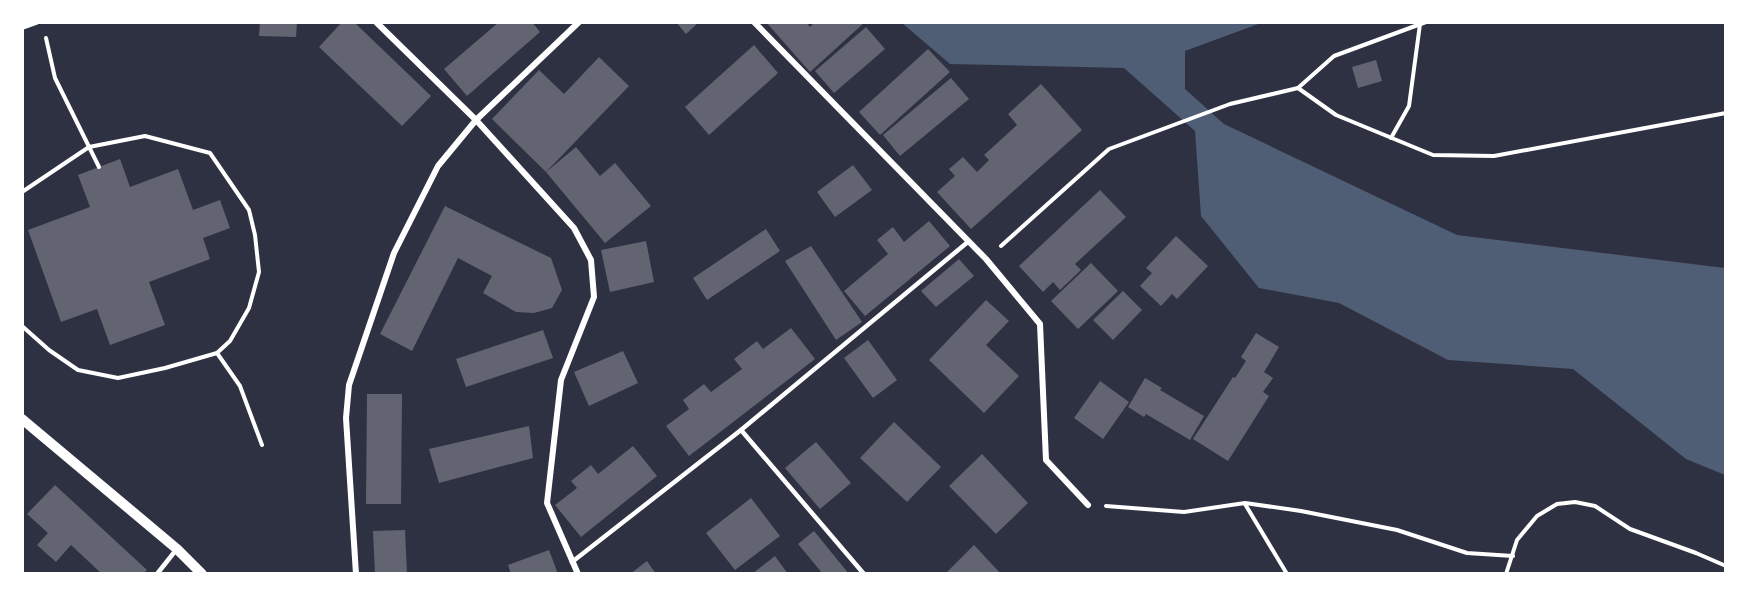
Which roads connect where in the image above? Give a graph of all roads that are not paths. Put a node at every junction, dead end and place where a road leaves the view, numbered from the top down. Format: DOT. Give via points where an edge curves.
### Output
graph roads {
  1 [pos="36,22"];
  2 [pos="376,22"];
  3 [pos="579,22"];
  4 [pos="754,22"];
  5 [pos="22,27"];
  6 [pos="476,120"];
  7 [pos="969,241"];
  8 [pos="22,419"];
  9 [pos="741,430"];
  10 [pos="1088,505"];
  11 [pos="177,549"];
  12 [pos="572,562"];
  13 [pos="157,573"];
  14 [pos="202,573"];
  15 [pos="356,573"];
  16 [pos="578,573"];
  17 [pos="864,573"];
  1 -- 5 [label="street"];
  2 -- 6 [label="street"];
  3 -- 6 [label="street"];
  4 -- 7 [label="street"];
  6 -- 12 [label="street" via="574,228 591,260 594,297 561,380 547,503"];
  6 -- 15 [label="street" via="438,166 394,253 349,386 346,418"];
  7 -- 9 [label="lane"];
  7 -- 10 [label="street" via="1040,324 1047,460"];
  8 -- 11 [label="street"];
  9 -- 12 [label="lane"];
  9 -- 17 [label="lane"];
  11 -- 13 [label="lane"];
  11 -- 14 [label="street"];
  12 -- 16 [label="street"];
}
